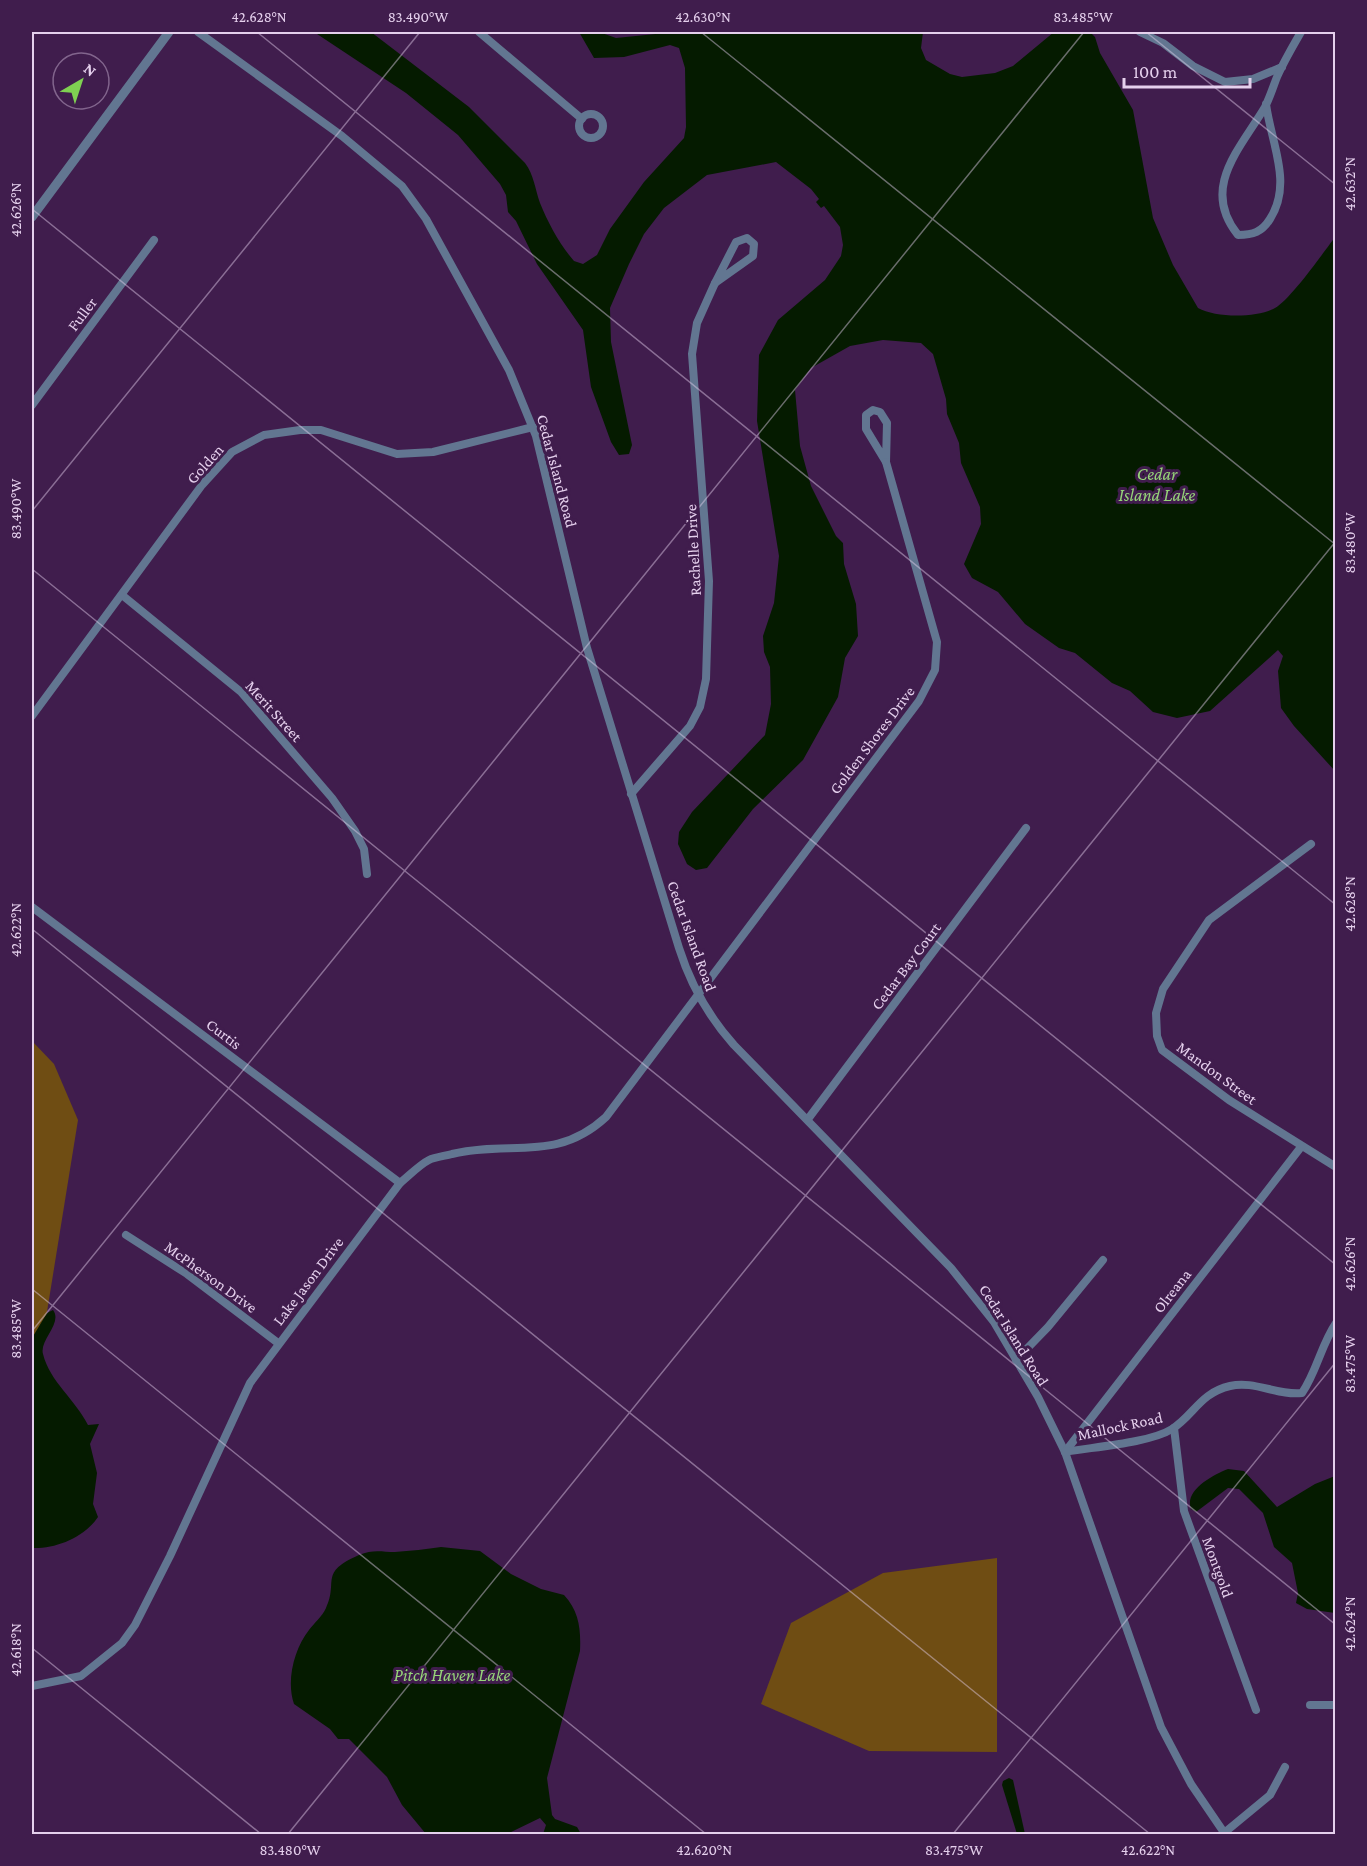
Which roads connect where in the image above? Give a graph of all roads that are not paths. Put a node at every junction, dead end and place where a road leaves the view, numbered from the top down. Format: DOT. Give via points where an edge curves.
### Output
graph roads {
  1 [pos="170,32"];
  2 [pos="198,32"];
  3 [pos="479,32"];
  4 [pos="1140,32"];
  5 [pos="1301,32"];
  6 [pos="1282,67"];
  7 [pos="1266,104"];
  8 [pos="582,118"];
  9 [pos="32,217"];
  10 [pos="154,240"];
  11 [pos="715,283"];
  12 [pos="32,405"];
  13 [pos="533,427"];
  14 [pos="886,462"];
  15 [pos="122,595"];
  16 [pos="32,716"];
  17 [pos="631,794"];
  18 [pos="1026,828"];
  19 [pos="1311,844"];
  20 [pos="367,874"];
  21 [pos="32,907"];
  22 [pos="697,995"];
  23 [pos="808,1119"];
  24 [pos="1301,1147"];
  25 [pos="1335,1167"];
  26 [pos="400,1183"];
  27 [pos="126,1234"];
  28 [pos="1103,1260"];
  29 [pos="1335,1323"];
  30 [pos="278,1343"];
  31 [pos="1016,1360"];
  32 [pos="1174,1428"];
  33 [pos="1065,1452"];
  34 [pos="32,1686"];
  35 [pos="1310,1705"];
  36 [pos="1335,1705"];
  37 [pos="1256,1710"];
  38 [pos="1285,1767"];
  39 [pos="1225,1834"];
  1 -- 9 [label="street"];
  2 -- 13 [label="street, Cedar Island Road" via="355,146 410,195 504,363"];
  3 -- 8 [label="street"];
  4 -- 6 [label="street" via="1225,82 1253,79"];
  5 -- 6 [label="street"];
  6 -- 7 [label="street"];
  7 -- 7 [label="street" via="1227,167 1221,196 1226,220 1238,235 1252,235 1265,227 1282,190"];
  10 -- 12 [label="street, Fuller"];
  11 -- 11 [label="street, Rachelle Drive" via="753,256 753,241 744,238 736,242"];
  11 -- 17 [label="street, Rachelle Drive" via="697,323 692,354 709,581 706,679 700,708 690,726"];
  13 -- 15 [label="street, Golden" via="433,452 397,454 321,430 264,435 232,452 202,485"];
  13 -- 17 [label="street, Cedar Island Road" via="585,641"];
  14 -- 14 [label="street, Golden Shores Drive" via="886,423 880,412 873,410 867,413 864,425"];
  14 -- 22 [label="street, Golden Shores Drive" via="934,629 937,654 933,675 919,701"];
  15 -- 16 [label="street, Golden"];
  15 -- 20 [label="street, Merit Street" via="241,692 332,798 355,831 364,849"];
  17 -- 22 [label="street, Cedar Island Road"];
  18 -- 23 [label="street, Cedar Bay Court"];
  19 -- 24 [label="street, Mandon Street" via="1209,920 1163,989 1156,1013 1162,1050"];
  21 -- 26 [label="street, Curtis"];
  22 -- 23 [label="street, Cedar Island Road" via="721,1030"];
  22 -- 26 [label="street, Lake Jason Drive" via="619,1101 590,1131 574,1140 544,1147 477,1148 429,1160"];
  23 -- 31 [label="street, Cedar Island Road" via="968,1287"];
  24 -- 25 [label="street, Mandon Street"];
  24 -- 33 [label="street, Olreana"];
  26 -- 30 [label="street, Lake Jason Drive"];
  27 -- 30 [label="street, McPherson Drive" via="188,1274"];
  28 -- 31 [label="street"];
  29 -- 32 [label="street, Mallock Road" via="1302,1393 1231,1385 1195,1405"];
  30 -- 34 [label="street, Lake Jason Drive" via="250,1383 135,1625 119,1647 81,1676"];
  31 -- 33 [label="street, Cedar Island Road"];
  32 -- 33 [label="street, Mallock Road" via="1146,1438"];
  32 -- 37 [label="street, Montgold" via="1184,1511"];
  33 -- 39 [label="street, Cedar Island Road" via="1155,1714 1191,1784"];
  35 -- 36 [label="street"];
  38 -- 39 [label="street" via="1270,1795"];
}
